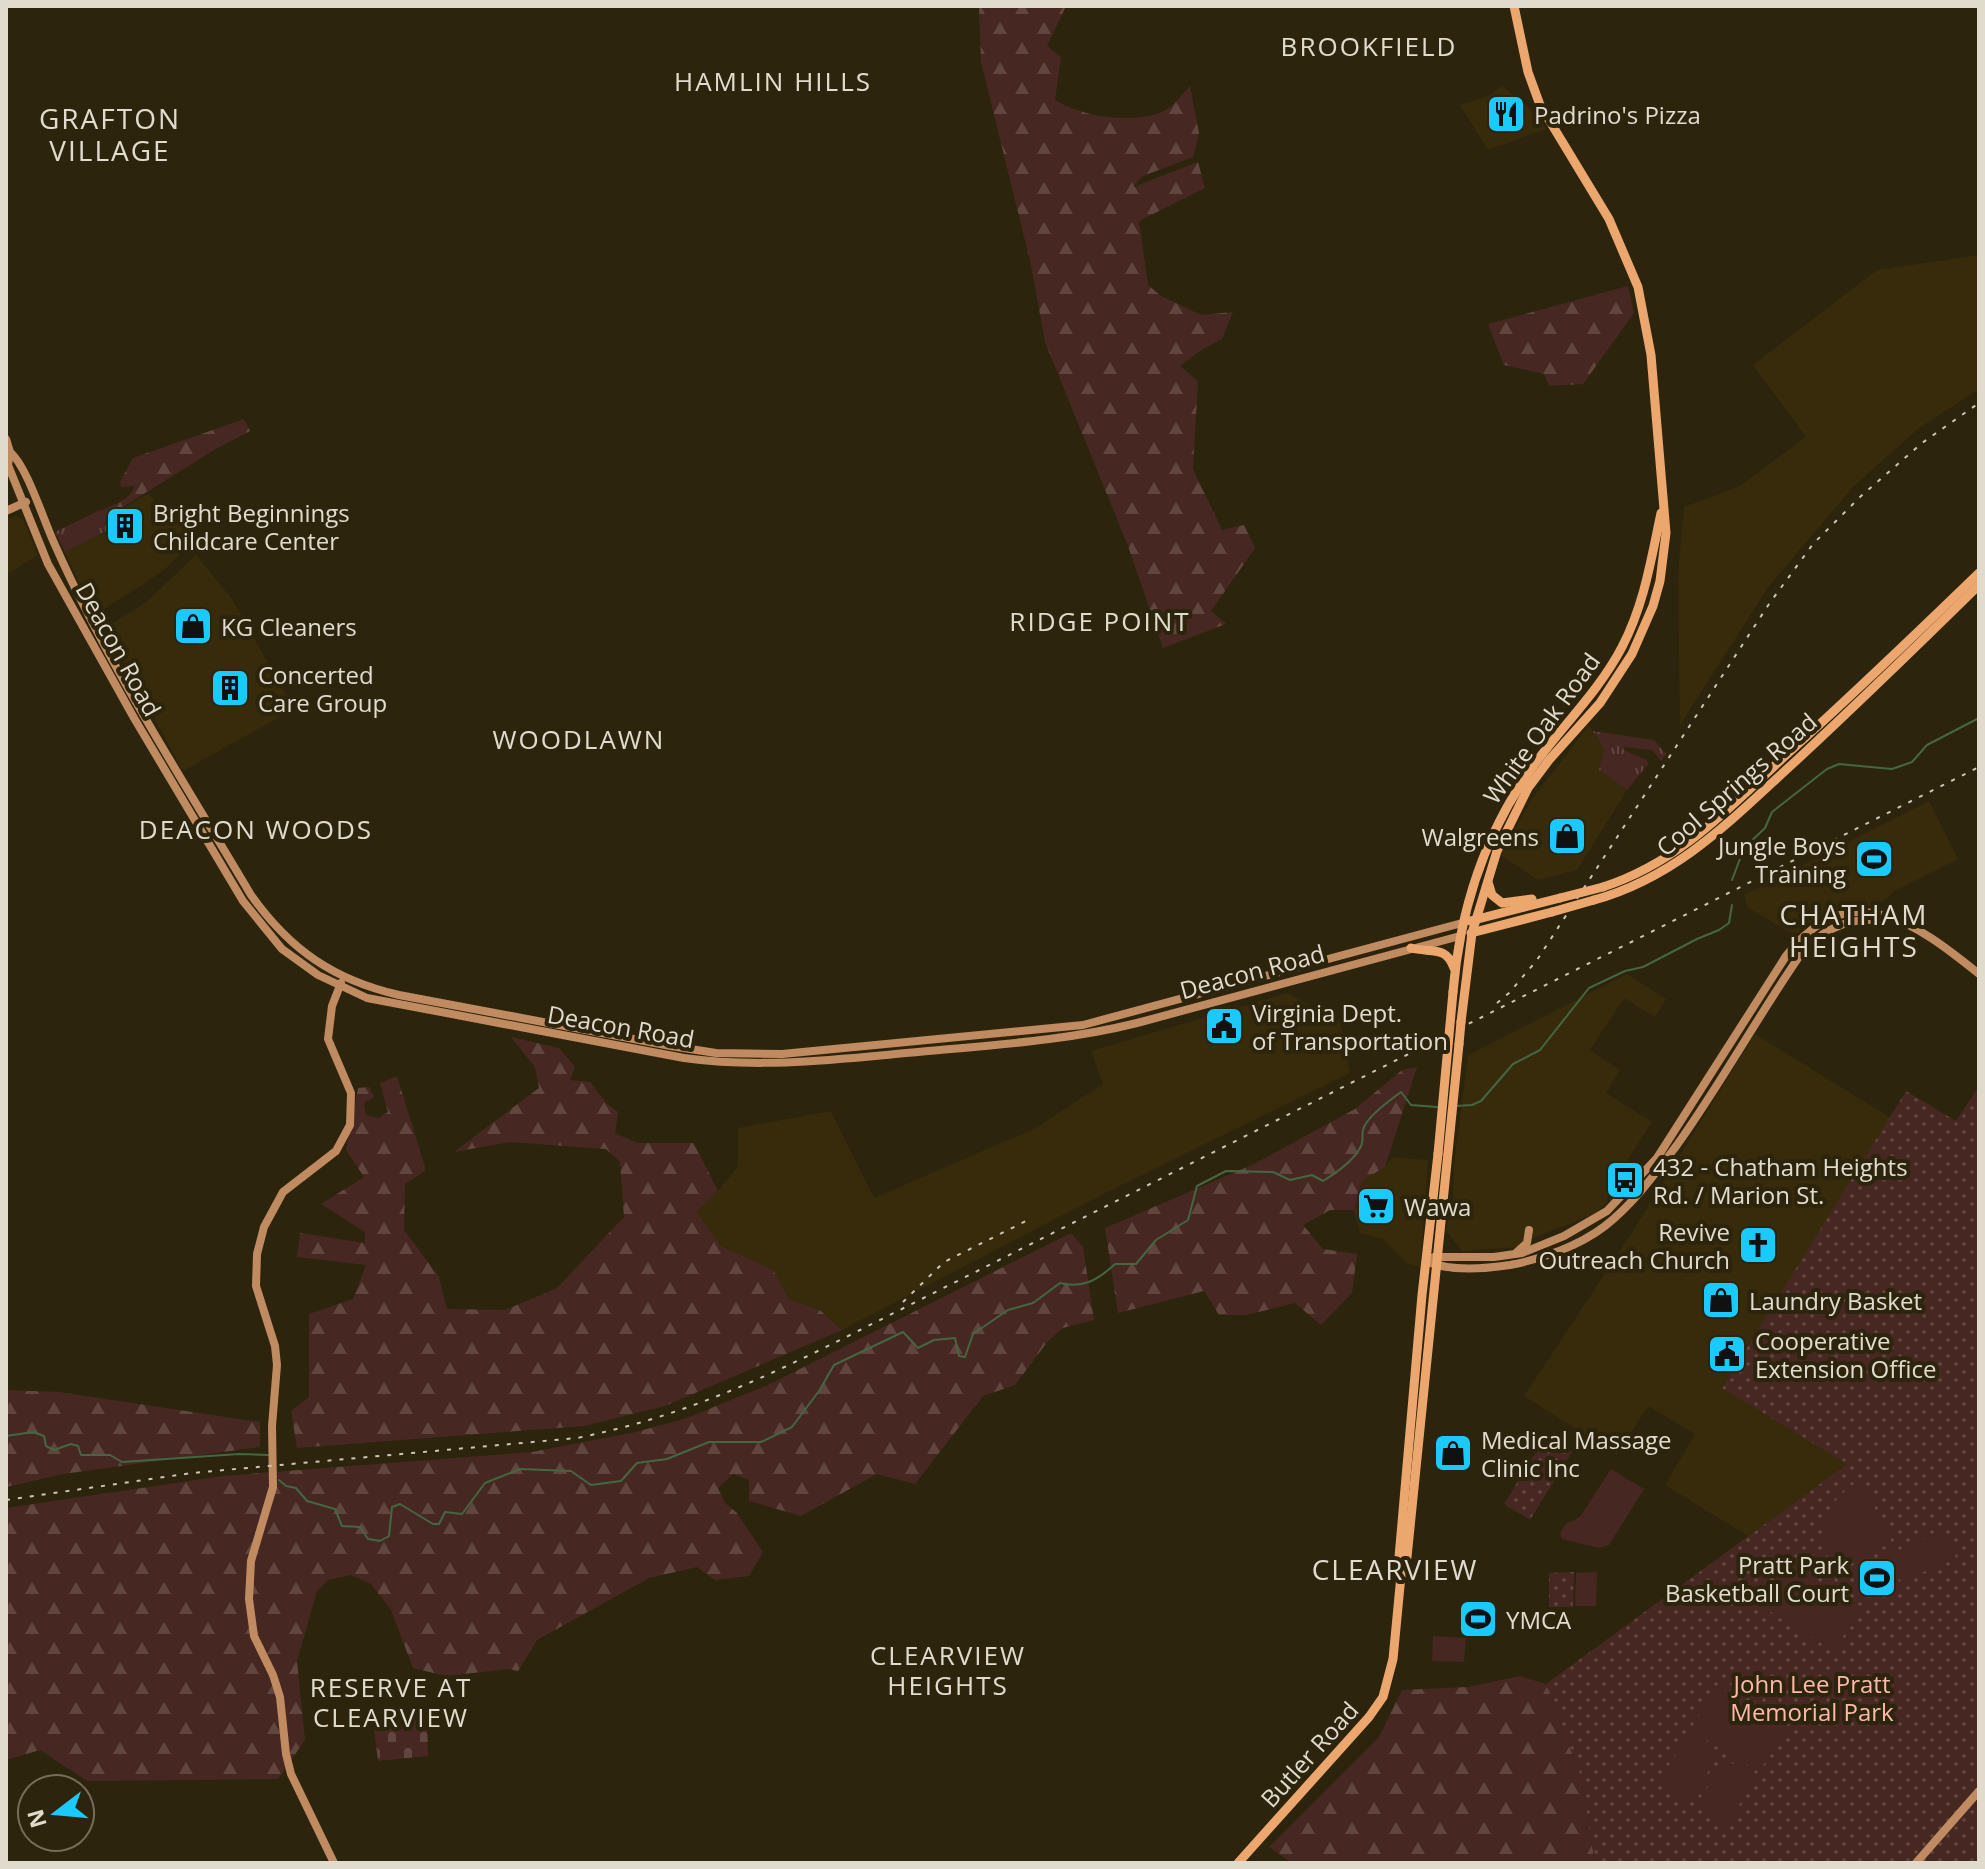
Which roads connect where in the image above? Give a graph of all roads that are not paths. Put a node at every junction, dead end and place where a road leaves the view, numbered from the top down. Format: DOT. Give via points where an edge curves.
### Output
graph roads {
  1 [pos="1514,6"];
  2 [pos="6,439"];
  3 [pos="10,452"];
  4 [pos="34,499"];
  5 [pos="22,504"];
  6 [pos="1662,506"];
  7 [pos="6,511"];
  8 [pos="1979,573"];
  9 [pos="1979,585"];
  10 [pos="1910,647"];
  11 [pos="1822,730"];
  12 [pos="1488,874"];
  13 [pos="1558,898"];
  14 [pos="1890,918"];
  15 [pos="1475,920"];
  16 [pos="1462,923"];
  17 [pos="1472,933"];
  18 [pos="1460,936"];
  19 [pos="1411,948"];
  20 [pos="1455,971"];
  21 [pos="1979,974"];
  22 [pos="341,981"];
  23 [pos="1443,1157"];
  24 [pos="1555,1240"];
  25 [pos="1512,1255"];
  26 [pos="1426,1261"];
  27 [pos="1437,1261"];
  28 [pos="1402,1565"];
  29 [pos="1979,1791"];
  30 [pos="334,1863"];
  31 [pos="1238,1863"];
  32 [pos="1916,1863"];
  1 -- 6 [label="main road, White Oak Road" via="1540,105 1609,219 1638,287 1651,355"];
  2 -- 3 [label="main road, Deacon Road"];
  3 -- 4 [label="main road, Deacon Road" via="19,460"];
  3 -- 5 [label="main road, Deacon Road" via="8,465"];
  4 -- 5 [label="main road"];
  4 -- 22 [label="main road, Deacon Road" via="93,625 251,895 270,922"];
  5 -- 7 [label="main road"];
  5 -- 22 [label="main road, Deacon Road" via="84,630 243,901 282,949 310,970"];
  6 -- 12 [label="main road, White Oak Road" via="1666,533 1660,581 1640,637 1600,703 1528,788"];
  6 -- 16 [label="main road, White Oak Road" via="1648,577 1630,631 1612,666 1507,807 1475,878"];
  8 -- 10 [label="main road, Cool Springs Road"];
  9 -- 10 [label="main road, Cool Springs Road"];
  10 -- 11 [label="main road, Cool Springs Road"];
  11 -- 13 [label="main road, Cool Springs Road, bridge" via="1690,843 1646,870"];
  11 -- 17 [label="main road, Cool Springs Road, bridge" via="1690,855 1638,885"];
  12 -- 13 [label="main road" via="1490,890 1502,903"];
  12 -- 15 [label="main road, White Oak Road"];
  13 -- 15 [label="main road, Cool Springs Road"];
  14 -- 21 [label="main road" via="1918,928"];
  14 -- 24 [label="main road" via="1883,913 1842,915 1797,942 1652,1165 1607,1211"];
  14 -- 27 [label="main road" via="1838,926 1803,951 1660,1169 1604,1226 1557,1250 1497,1267"];
  15 -- 16 [label="main road, Deacon Road"];
  15 -- 17 [label="main road, White Oak Road"];
  16 -- 18 [label="main road, White Oak Road"];
  16 -- 22 [label="main road, Deacon Road" via="1083,1025 782,1054 671,1046"];
  17 -- 18 [label="main road, Deacon Road"];
  17 -- 23 [label="main road, White Oak Road, bridge"];
  18 -- 19 [label="main road, Deacon Road"];
  18 -- 20 [label="main road, White Oak Road"];
  19 -- 20 [label="main road" via="1441,951"];
  19 -- 22 [label="main road, Deacon Road" via="1085,1035 783,1064 708,1062 639,1051 386,1003"];
  20 -- 23 [label="main road, White Oak Road, bridge"];
  22 -- 30 [label="main road" via="328,1039 351,1093 350,1125 336,1151 283,1192 257,1254 256,1286 277,1365 273,1487 251,1561 249,1599 251,1626 277,1686 291,1774"];
  23 -- 26 [label="main road, White Oak Road"];
  23 -- 27 [label="main road, White Oak Road"];
  24 -- 25 [label="main road"];
  24 -- 25 [label="main road" via="1538,1239 1529,1230 1527,1243"];
  25 -- 27 [label="main road"];
  26 -- 27 [label="main road"];
  26 -- 28 [label="main road, Butler Road" via="1398,1558"];
  27 -- 28 [label="main road, Butler Road" via="1407,1557"];
  28 -- 31 [label="main road, Butler Road" via="1393,1659 1383,1697"];
  29 -- 32 [label="main road"];
}
